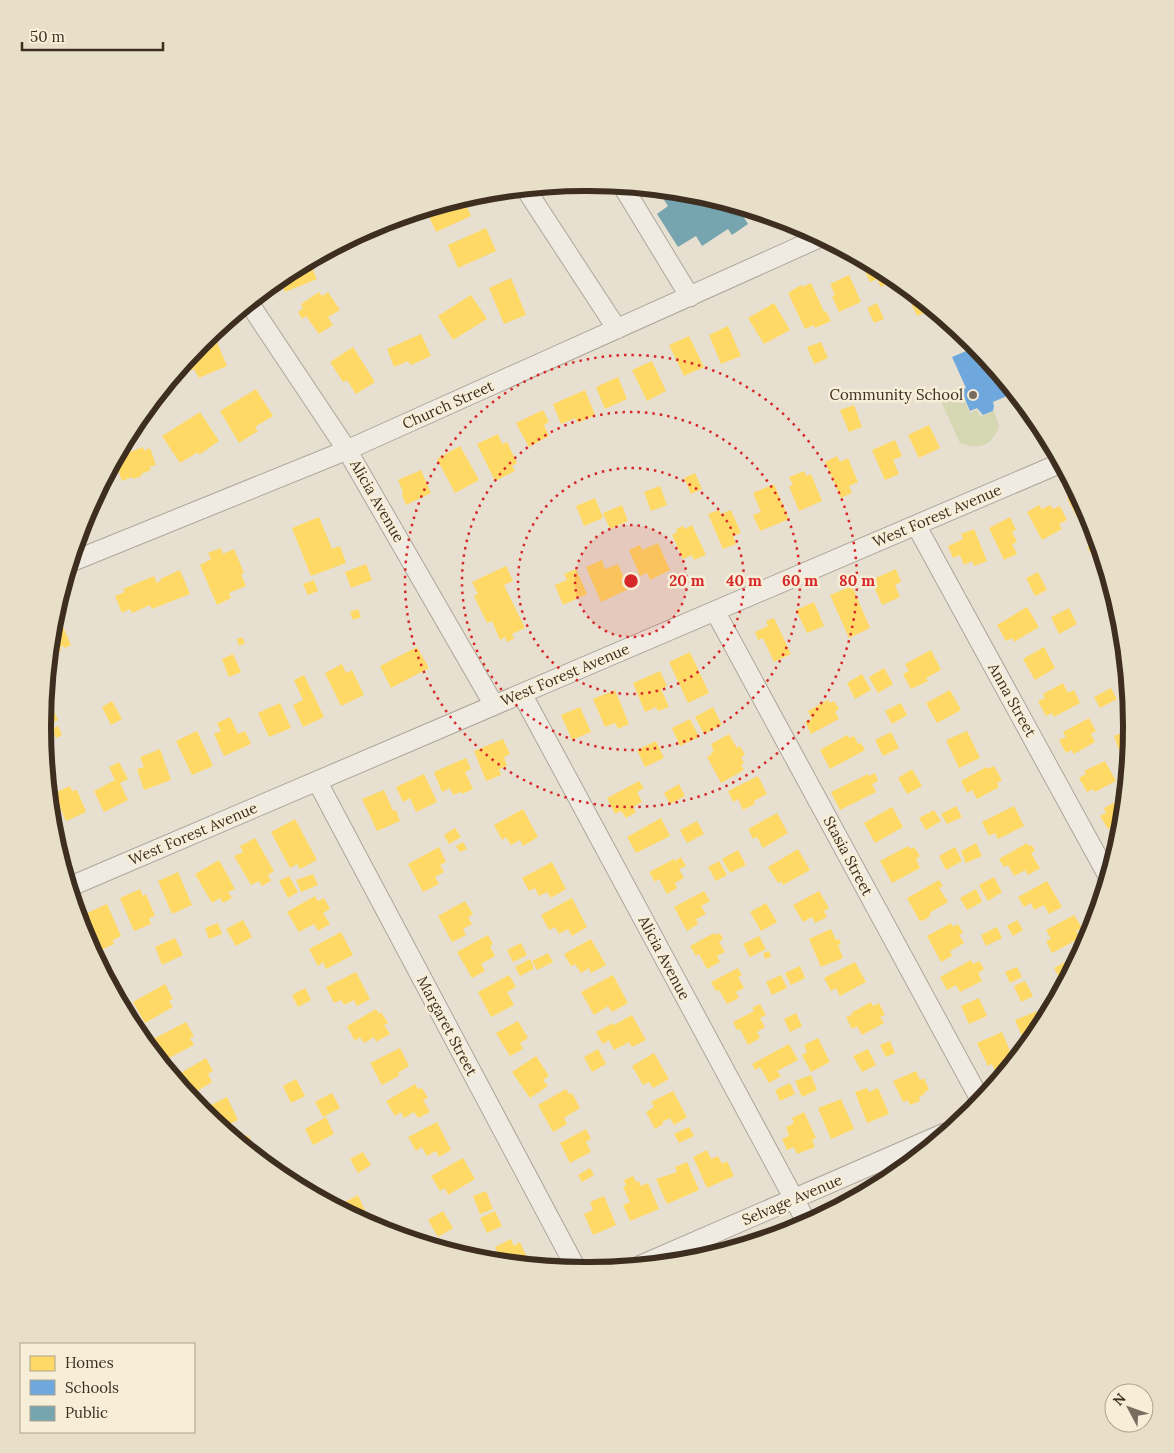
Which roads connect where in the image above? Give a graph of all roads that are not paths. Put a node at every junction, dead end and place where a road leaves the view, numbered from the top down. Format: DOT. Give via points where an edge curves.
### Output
graph roads {
  1 [pos="626,192"];
  2 [pos="528,194"];
  3 [pos="812,241"];
  4 [pos="690,296"];
  5 [pos="252,308"];
  6 [pos="617,329"];
  7 [pos="347,450"];
  8 [pos="1054,466"];
  9 [pos="916,525"];
  10 [pos="79,559"];
  11 [pos="715,611"];
  12 [pos="522,694"];
  13 [pos="494,705"];
  14 [pos="316,781"];
  15 [pos="1103,867"];
  16 [pos="76,885"];
  17 [pos="977,1094"];
  18 [pos="925,1142"];
  19 [pos="794,1199"];
  20 [pos="803,1216"];
  21 [pos="658,1258"];
  22 [pos="573,1262"];
  1 -- 4 [label="street"];
  2 -- 6 [label="street"];
  3 -- 4 [label="street, Church Street"];
  4 -- 6 [label="street, Church Street"];
  5 -- 7 [label="street, Alicia Avenue"];
  6 -- 7 [label="street, Church Street"];
  7 -- 10 [label="street, Church Street"];
  7 -- 13 [label="street, Alicia Avenue"];
  8 -- 9 [label="street, West Forest Avenue"];
  9 -- 11 [label="street, West Forest Avenue"];
  9 -- 15 [label="street, Anna Street"];
  11 -- 12 [label="street, West Forest Avenue"];
  11 -- 17 [label="street, Stasia Street"];
  12 -- 13 [label="street, West Forest Avenue"];
  12 -- 19 [label="street, Alicia Avenue"];
  13 -- 14 [label="street, West Forest Avenue"];
  14 -- 16 [label="street, West Forest Avenue"];
  14 -- 22 [label="street, Margaret Street"];
  18 -- 19 [label="street, Selvage Avenue"];
  19 -- 20 [label="street, Alicia Avenue"];
  19 -- 21 [label="street, Selvage Avenue"];
}
